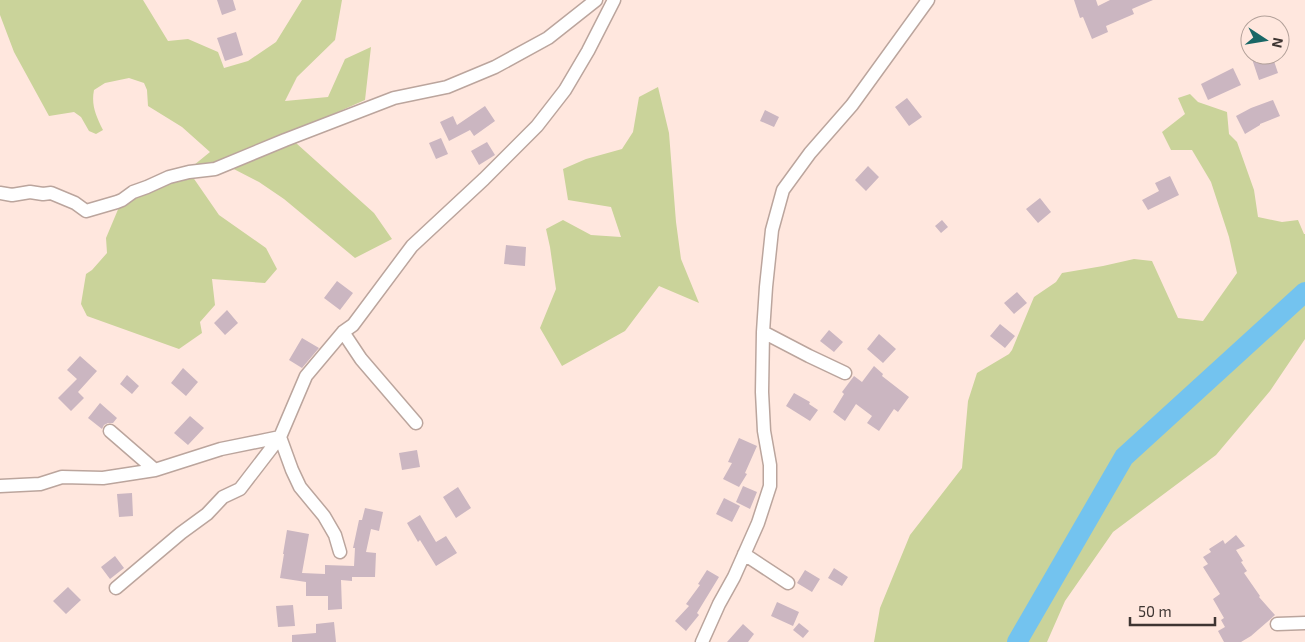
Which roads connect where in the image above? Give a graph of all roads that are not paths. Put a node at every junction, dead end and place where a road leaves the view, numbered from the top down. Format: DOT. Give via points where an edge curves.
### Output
graph roads {
  1 [pos="596,0"];
  2 [pos="614,0"];
  3 [pos="928,0"];
  4 [pos="0,193"];
  5 [pos="343,332"];
  6 [pos="763,332"];
  7 [pos="845,373"];
  8 [pos="416,423"];
  9 [pos="110,431"];
  10 [pos="280,437"];
  11 [pos="155,470"];
  12 [pos="0,486"];
  13 [pos="340,552"];
  14 [pos="744,554"];
  15 [pos="788,583"];
  16 [pos="116,588"];
  17 [pos="1305,623"];
  18 [pos="1277,624"];
  19 [pos="702,642"];
  1 -- 4 [label="street" via="548,38 495,67 447,87 394,98 215,169 169,177 117,202 86,211 51,193"];
  2 -- 5 [label="street" via="565,90 538,126 412,246 353,325"];
  3 -- 6 [label="street" via="852,105 783,190 772,230"];
  5 -- 8 [label="street" via="361,359"];
  5 -- 10 [label="street" via="306,376"];
  6 -- 7 [label="street"];
  6 -- 14 [label="street" via="762,392 770,486"];
  9 -- 11 [label="street"];
  10 -- 11 [label="street" via="221,449"];
  10 -- 13 [label="street" via="300,487 324,516 335,534"];
  10 -- 16 [label="street" via="240,489 223,497 207,514"];
  11 -- 12 [label="street" via="103,478 62,477 40,484"];
  14 -- 15 [label="street"];
  14 -- 19 [label="street"];
  17 -- 18 [label="street"];
}
